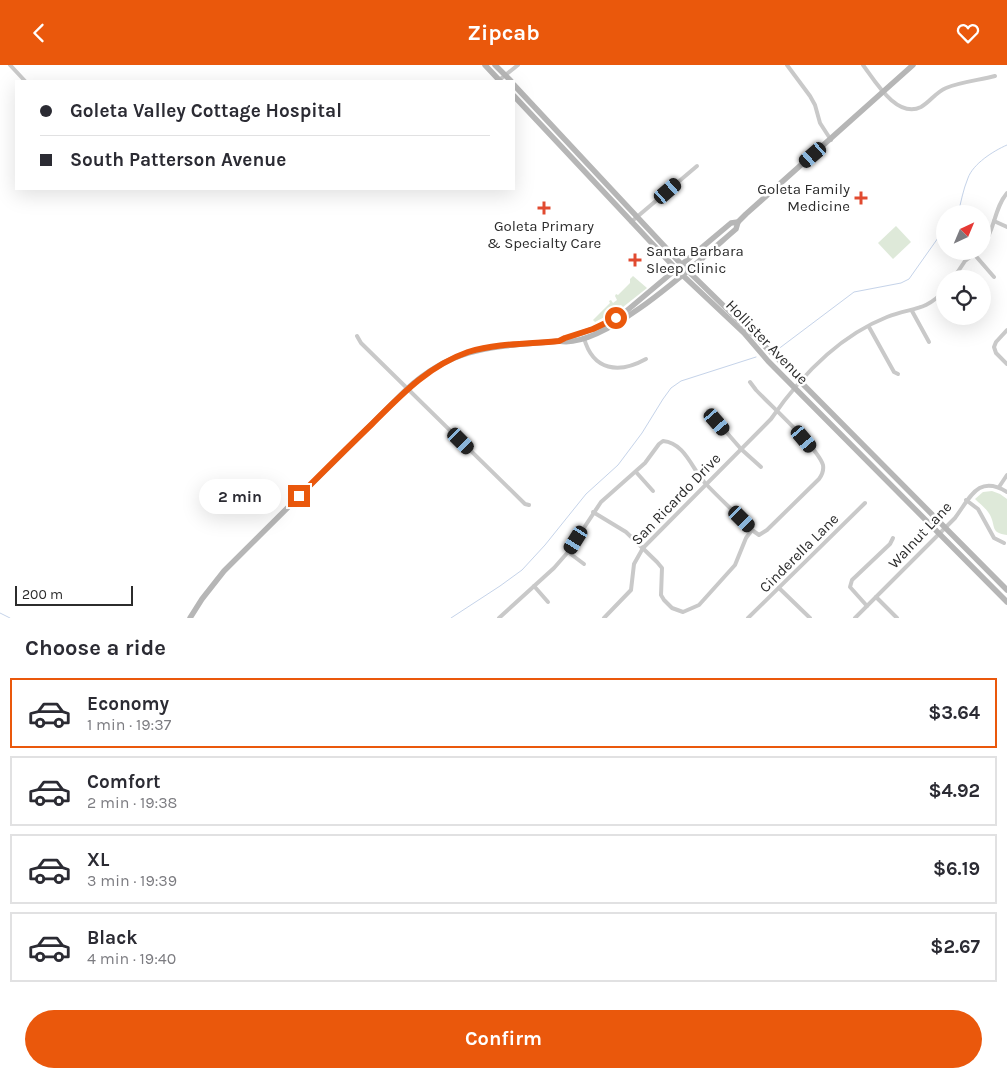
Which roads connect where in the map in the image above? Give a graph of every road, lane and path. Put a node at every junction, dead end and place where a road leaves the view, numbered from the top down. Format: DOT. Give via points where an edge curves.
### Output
graph roads {
  1 [pos="10,65"];
  2 [pos="485,65"];
  3 [pos="495,65"];
  4 [pos="518,65"];
  5 [pos="787,65"];
  6 [pos="863,65"];
  7 [pos="913,65"];
  8 [pos="505,75"];
  9 [pos="995,76"];
  10 [pos="24,80"];
  11 [pos="498,80"];
  12 [pos="500,80"];
  13 [pos="509,80"];
  14 [pos="515,86"];
  15 [pos="884,92"];
  16 [pos="515,97"];
  17 [pos="831,139"];
  18 [pos="697,166"];
  19 [pos="1007,193"];
  20 [pos="637,217"];
  21 [pos="738,221"];
  22 [pos="994,221"];
  23 [pos="632,222"];
  24 [pos="1007,227"];
  25 [pos="991,230"];
  26 [pos="966,260"];
  27 [pos="981,260"];
  28 [pos="682,265"];
  29 [pos="676,269"];
  30 [pos="687,270"];
  31 [pos="959,270"];
  32 [pos="682,275"];
  33 [pos="994,277"];
  34 [pos="936,299"];
  35 [pos="912,311"];
  36 [pos="869,327"];
  37 [pos="1007,330"];
  38 [pos="357,337"];
  39 [pos="584,338"];
  40 [pos="559,341"];
  41 [pos="930,342"];
  42 [pos="646,359"];
  43 [pos="1007,364"];
  44 [pos="898,375"];
  45 [pos="750,382"];
  46 [pos="801,382"];
  47 [pos="795,388"];
  48 [pos="407,389"];
  49 [pos="708,411"];
  50 [pos="776,411"];
  51 [pos="740,449"];
  52 [pos="828,465"];
  53 [pos="823,466"];
  54 [pos="760,467"];
  55 [pos="636,472"];
  56 [pos="1007,475"];
  57 [pos="706,483"];
  58 [pos="999,487"];
  59 [pos="653,491"];
  60 [pos="1007,492"];
  61 [pos="966,500"];
  62 [pos="865,503"];
  63 [pos="529,505"];
  64 [pos="593,512"];
  65 [pos="945,529"];
  66 [pos="752,530"];
  67 [pos="940,534"];
  68 [pos="893,538"];
  69 [pos="1004,543"];
  70 [pos="643,548"];
  71 [pos="568,552"];
  72 [pos="584,564"];
  73 [pos="534,586"];
  74 [pos="779,588"];
  75 [pos="1007,590"];
  76 [pos="876,597"];
  77 [pos="548,602"];
  78 [pos="1007,602"];
  79 [pos="867,606"];
  80 [pos="190,618"];
  81 [pos="499,618"];
  82 [pos="604,618"];
  83 [pos="748,618"];
  84 [pos="810,618"];
  85 [pos="855,618"];
  86 [pos="897,618"];
  1 -- 10 [label="street"];
  2 -- 11 [label="main road"];
  3 -- 8 [label="main road"];
  4 -- 8 [label="street"];
  5 -- 17 [label="street" via="810,96 820,123"];
  6 -- 15 [label="street"];
  7 -- 15 [label="main road"];
  8 -- 12 [label="street"];
  8 -- 13 [label="main road"];
  9 -- 15 [label="street" via="947,87 914,109 897,105"];
  14 -- 20 [label="main road, Hollister Avenue"];
  15 -- 17 [label="main road"];
  16 -- 23 [label="main road, Hollister Avenue"];
  17 -- 21 [label="main road"];
  18 -- 20 [label="street"];
  19 -- 22 [label="street"];
  20 -- 23 [label="street"];
  20 -- 28 [label="main road, Hollister Avenue"];
  21 -- 28 [label="main road" via="731,223"];
  21 -- 30 [label="main road" via="736,229"];
  22 -- 24 [label="street"];
  22 -- 25 [label="street"];
  23 -- 29 [label="main road, Hollister Avenue"];
  26 -- 31 [label="street"];
  27 -- 33 [label="street"];
  28 -- 29 [label="main road"];
  28 -- 30 [label="main road, Hollister Avenue"];
  29 -- 32 [label="main road, Hollister Avenue"];
  29 -- 40 [label="main road" via="616,318"];
  30 -- 32 [label="main road"];
  30 -- 46 [label="main road, Hollister Avenue"];
  32 -- 39 [label="main road" via="626,318"];
  32 -- 47 [label="main road, Hollister Avenue" via="744,333"];
  34 -- 35 [label="street, San Ricardo Drive"];
  35 -- 36 [label="street, San Ricardo Drive" via="887,317"];
  35 -- 41 [label="street"];
  36 -- 44 [label="street"];
  36 -- 46 [label="street, San Ricardo Drive" via="834,348"];
  37 -- 43 [label="street" via="994,347"];
  38 -- 48 [label="street"];
  39 -- 40 [label="main road" via="566,343"];
  39 -- 42 [label="street" via="592,355 607,366 618,369"];
  40 -- 48 [label="main road" via="497,346 470,352 436,367"];
  45 -- 50 [label="street"];
  46 -- 47 [label="street, San Ricardo Drive"];
  46 -- 65 [label="main road, Hollister Avenue"];
  47 -- 50 [label="street, San Ricardo Drive"];
  47 -- 67 [label="main road, Hollister Avenue"];
  48 -- 63 [label="street" via="525,505"];
  48 -- 80 [label="main road" via="224,571"];
  49 -- 51 [label="street"];
  50 -- 51 [label="street, San Ricardo Drive"];
  50 -- 53 [label="street" via="809,445"];
  51 -- 54 [label="street"];
  51 -- 57 [label="street, San Ricardo Drive"];
  52 -- 53 [label="street"];
  53 -- 66 [label="street" via="819,479 768,530 759,535"];
  55 -- 57 [label="street" via="659,443 665,441 686,455"];
  55 -- 59 [label="street"];
  55 -- 64 [label="street" via="609,493"];
  56 -- 58 [label="street"];
  57 -- 66 [label="street"];
  57 -- 70 [label="street, San Ricardo Drive"];
  58 -- 60 [label="street"];
  58 -- 61 [label="street, Walnut Lane" via="976,489"];
  61 -- 65 [label="street, Walnut Lane"];
  61 -- 69 [label="street" via="978,509 994,537"];
  62 -- 74 [label="street, Cinderella Lane"];
  64 -- 70 [label="street" via="626,532"];
  64 -- 71 [label="street"];
  65 -- 67 [label="street, Walnut Lane"];
  65 -- 75 [label="main road, Hollister Avenue"];
  66 -- 70 [label="street" via="735,565 699,605 683,611 672,608 664,600 661,595 662,568"];
  67 -- 76 [label="street, Walnut Lane"];
  67 -- 78 [label="main road, Hollister Avenue"];
  68 -- 79 [label="street" via="852,581 850,587"];
  70 -- 82 [label="street, San Ricardo Drive" via="634,564 631,590"];
  71 -- 72 [label="street"];
  71 -- 73 [label="street"];
  73 -- 77 [label="street"];
  73 -- 81 [label="street"];
  74 -- 83 [label="street, Cinderella Lane"];
  74 -- 84 [label="street"];
  76 -- 79 [label="street, Walnut Lane"];
  76 -- 86 [label="street"];
  79 -- 85 [label="street, Walnut Lane"];
}
